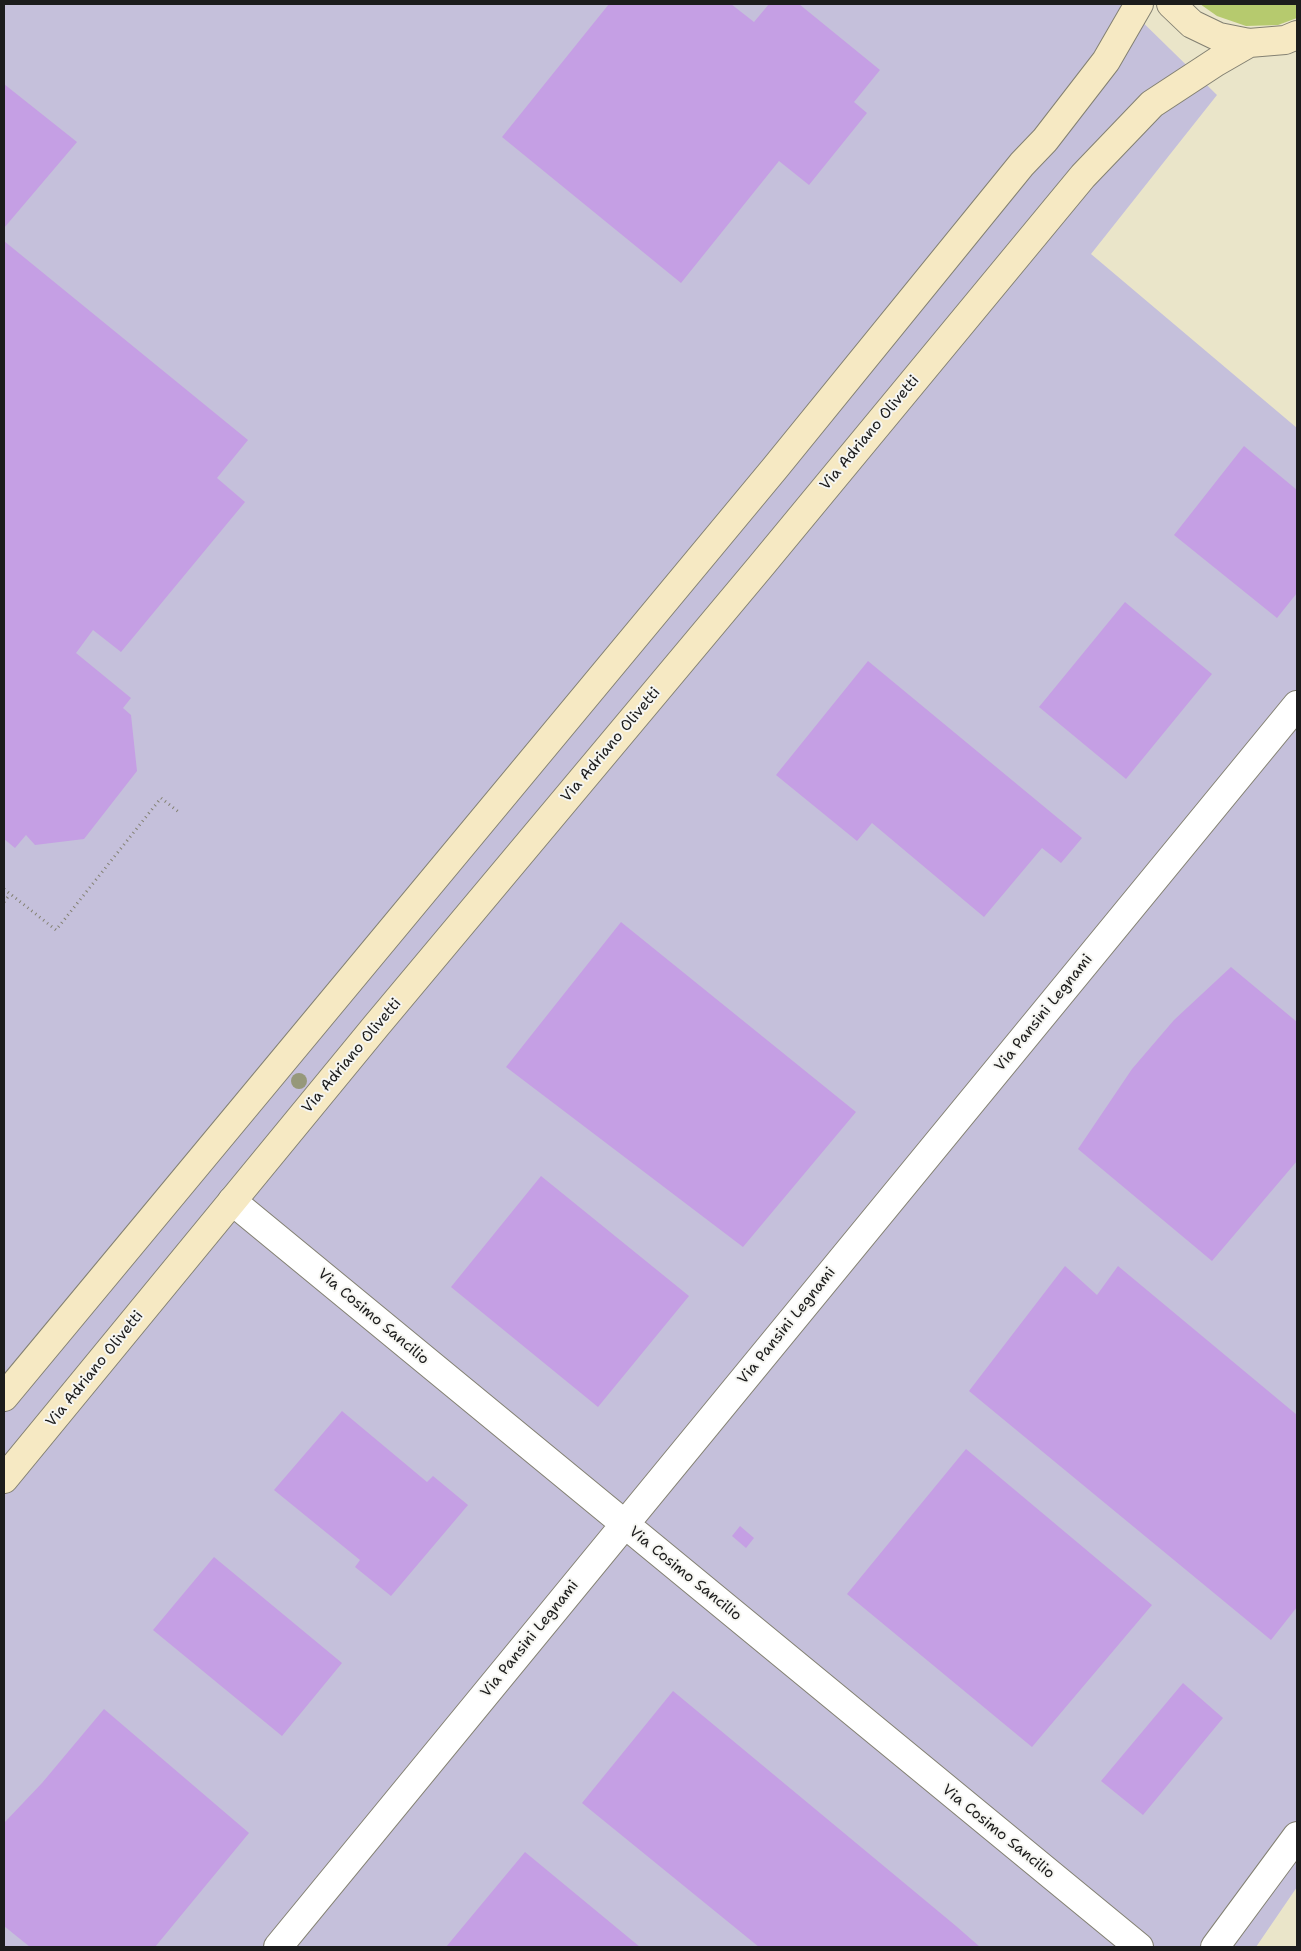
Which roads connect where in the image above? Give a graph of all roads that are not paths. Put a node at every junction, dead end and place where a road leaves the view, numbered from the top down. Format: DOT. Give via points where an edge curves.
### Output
graph roads {
  1 [pos="1139,4"];
  2 [pos="1171,4"];
  3 [pos="1297,35"];
  4 [pos="1249,43"];
  5 [pos="1297,705"];
  6 [pos="232,1200"];
  7 [pos="4,1396"];
  8 [pos="4,1479"];
  9 [pos="624,1524"];
  10 [pos="1297,1836"];
  11 [pos="278,1947"];
  12 [pos="1139,1947"];
  13 [pos="1215,1947"];
  1 -- 7 [label="street" via="1106,62 1045,140"];
  2 -- 4 [label="street, Via Adriano Olivetti" via="1192,24 1220,37"];
  3 -- 4 [label="street, Via Adriano Olivetti" via="1285,40"];
  4 -- 6 [label="street, Via Adriano Olivetti" via="1152,104 1083,176"];
  5 -- 9 [label="street, Via Pansini Legnami"];
  6 -- 8 [label="street, Via Adriano Olivetti"];
  6 -- 9 [label="street, Via Cosimo Sancilio"];
  9 -- 11 [label="street, Via Pansini Legnami"];
  9 -- 12 [label="street, Via Cosimo Sancilio"];
  10 -- 13 [label="street"];
}
